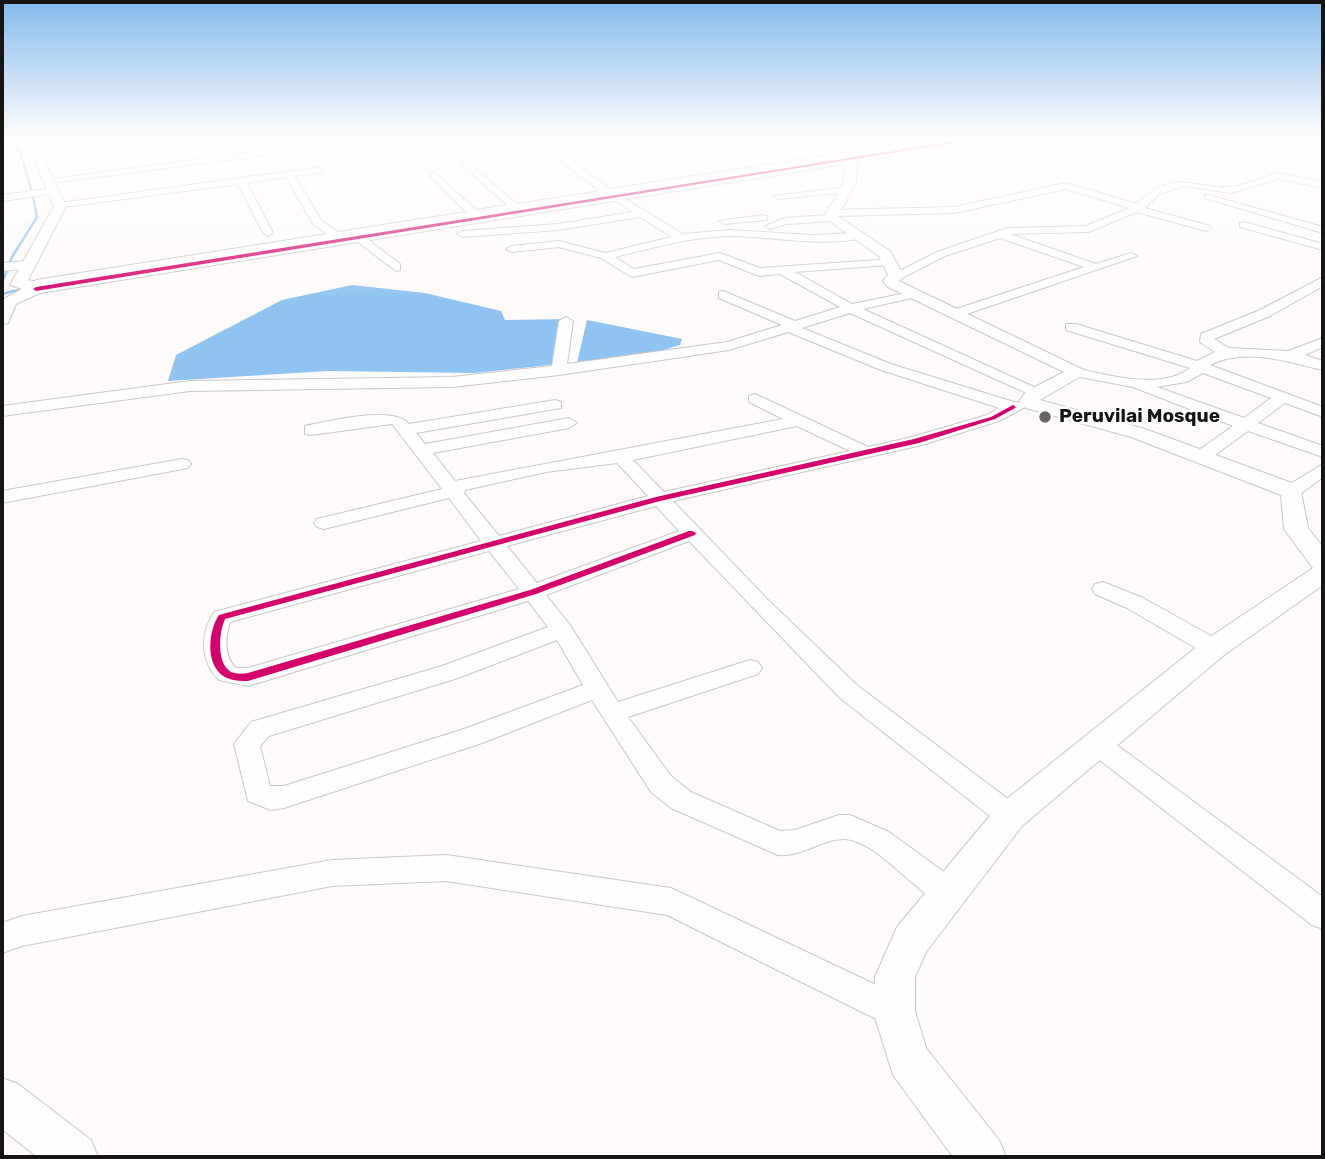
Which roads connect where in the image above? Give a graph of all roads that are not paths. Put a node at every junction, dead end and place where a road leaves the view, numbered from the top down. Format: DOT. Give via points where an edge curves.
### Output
graph roads {
  1 [pos="23,193"];
  2 [pos="55,193"];
  3 [pos="109,193"];
  4 [pos="247,193"];
  5 [pos="300,193"];
  6 [pos="453,193"];
  7 [pos="499,193"];
  8 [pos="610,193"];
  9 [pos="812,193"];
  10 [pos="845,193"];
  11 [pos="1036,193"];
  12 [pos="1092,193"];
  13 [pos="1154,193"];
  14 [pos="1193,193"];
  15 [pos="778,197"];
  16 [pos="2,198"];
  17 [pos="1062,199"];
  18 [pos="60,206"];
  19 [pos="515,207"];
  20 [pos="1137,208"];
  21 [pos="473,213"];
  22 [pos="640,214"];
  23 [pos="832,216"];
  24 [pos="1244,225"];
  25 [pos="1206,228"];
  26 [pos="1320,228"];
  27 [pos="268,233"];
  28 [pos="462,234"];
  29 [pos="1001,234"];
  30 [pos="335,235"];
  31 [pos="676,235"];
  32 [pos="356,236"];
  33 [pos="859,236"];
  34 [pos="1323,247"];
  35 [pos="512,249"];
  36 [pos="605,256"];
  37 [pos="1131,256"];
  38 [pos="29,265"];
  39 [pos="2,267"];
  40 [pos="396,267"];
  41 [pos="892,268"];
  42 [pos="1097,268"];
  43 [pos="782,270"];
  44 [pos="1323,281"];
  45 [pos="36,287"];
  46 [pos="912,294"];
  47 [pos="723,295"];
  48 [pos="850,308"];
  49 [pos="958,313"];
  50 [pos="2,320"];
  51 [pos="566,321"];
  52 [pos="793,327"];
  53 [pos="1071,327"];
  54 [pos="1323,341"];
  55 [pos="1226,352"];
  56 [pos="1292,356"];
  57 [pos="1198,366"];
  58 [pos="1323,366"];
  59 [pos="559,371"];
  60 [pos="1080,373"];
  61 [pos="1132,384"];
  62 [pos="1282,398"];
  63 [pos="755,399"];
  64 [pos="1027,401"];
  65 [pos="555,405"];
  66 [pos="2,411"];
  67 [pos="1323,412"];
  68 [pos="796,421"];
  69 [pos="1323,422"];
  70 [pos="569,423"];
  71 [pos="1247,426"];
  72 [pos="310,430"];
  73 [pos="404,430"];
  74 [pos="1296,442"];
  75 [pos="423,450"];
  76 [pos="866,452"];
  77 [pos="1323,452"];
  78 [pos="1202,456"];
  79 [pos="621,457"];
  80 [pos="182,464"];
  81 [pos="1323,469"];
  82 [pos="454,489"];
  83 [pos="1292,491"];
  84 [pos="2,497"];
  85 [pos="659,499"];
  86 [pos="324,523"];
  87 [pos="692,533"];
  88 [pos="492,542"];
  89 [pos="1323,564"];
  90 [pos="1323,573"];
  91 [pos="1103,589"];
  92 [pos="533,592"];
  93 [pos="562,630"];
  94 [pos="1214,648"];
  95 [pos="750,668"];
  96 [pos="597,689"];
  97 [pos="612,713"];
  98 [pos="1097,744"];
  99 [pos="1010,817"];
  100 [pos="948,893"];
  101 [pos="1323,915"];
  102 [pos="2,938"];
  103 [pos="894,1011"];
  104 [pos="2,1100"];
  105 [pos="74,1157"];
  106 [pos="982,1157"];
  1 -- 16 [label="street"];
  2 -- 18 [label="street"];
  3 -- 18 [label="street"];
  4 -- 27 [label="street"];
  5 -- 30 [label="street" via="317,222"];
  6 -- 21 [label="street"];
  7 -- 19 [label="street"];
  8 -- 19 [label="street"];
  8 -- 22 [label="street"];
  8 -- 32 [label="street"];
  9 -- 15 [label="street"];
  10 -- 23 [label="street"];
  11 -- 17 [label="street"];
  11 -- 23 [label="street" via="954,210"];
  12 -- 20 [label="street"];
  13 -- 20 [label="street"];
  14 -- 26 [label="street"];
  18 -- 38 [label="street"];
  19 -- 21 [label="street"];
  20 -- 25 [label="street"];
  20 -- 29 [label="street" via="1083,230 1021,229"];
  21 -- 30 [label="street"];
  22 -- 28 [label="street" via="558,227"];
  22 -- 31 [label="street"];
  23 -- 31 [label="street" via="722,222"];
  23 -- 33 [label="street"];
  24 -- 34 [label="street"];
  29 -- 41 [label="street"];
  29 -- 42 [label="street"];
  30 -- 45 [label="street"];
  31 -- 33 [label="street"];
  31 -- 36 [label="street"];
  32 -- 40 [label="street"];
  32 -- 45 [label="street"];
  33 -- 41 [label="street" via="875,245"];
  35 -- 36 [label="street" via="559,244"];
  36 -- 43 [label="street" via="632,273 720,256 759,272"];
  37 -- 42 [label="street"];
  38 -- 39 [label="street"];
  38 -- 45 [label="street" via="18,285"];
  41 -- 43 [label="street"];
  41 -- 46 [label="street" via="893,284"];
  42 -- 49 [label="street"];
  43 -- 48 [label="street"];
  44 -- 55 [label="street" via="1265,313 1204,338"];
  45 -- 50 [label="street" via="9,300"];
  46 -- 48 [label="street"];
  46 -- 49 [label="street"];
  47 -- 52 [label="street"];
  48 -- 52 [label="street"];
  48 -- 64 [label="street"];
  49 -- 60 [label="street"];
  51 -- 59 [label="street"];
  52 -- 59 [label="street" via="729,346"];
  52 -- 64 [label="street" via="886,367"];
  53 -- 57 [label="street"];
  54 -- 56 [label="street"];
  55 -- 56 [label="street"];
  55 -- 57 [label="street"];
  56 -- 58 [label="street"];
  57 -- 61 [label="street" via="1195,373 1182,379"];
  57 -- 62 [label="street"];
  59 -- 66 [label="street" via="453,382 190,386"];
  60 -- 61 [label="street"];
  60 -- 64 [label="street"];
  61 -- 71 [label="street"];
  62 -- 67 [label="street"];
  62 -- 71 [label="street"];
  63 -- 68 [label="street"];
  64 -- 76 [label="street" via="993,418"];
  64 -- 78 [label="street"];
  65 -- 73 [label="street"];
  68 -- 76 [label="street"];
  68 -- 79 [label="street"];
  69 -- 74 [label="street"];
  70 -- 75 [label="street"];
  71 -- 74 [label="street"];
  71 -- 78 [label="street"];
  72 -- 73 [label="street" via="388,418 398,421"];
  73 -- 75 [label="street"];
  74 -- 77 [label="street"];
  75 -- 82 [label="street"];
  76 -- 85 [label="street"];
  78 -- 83 [label="street"];
  79 -- 82 [label="street" via="546,467"];
  79 -- 85 [label="street"];
  80 -- 84 [label="street"];
  81 -- 83 [label="street"];
  82 -- 86 [label="street"];
  82 -- 88 [label="street"];
  83 -- 89 [label="street" via="1296,529"];
  85 -- 87 [label="street"];
  85 -- 88 [label="street"];
  87 -- 92 [label="street"];
  87 -- 99 [label="street" via="849,692"];
  88 -- 92 [label="street"];
  88 -- 92 [label="street" via="222,617 216,627 222,671 248,677"];
  90 -- 94 [label="street"];
  91 -- 94 [label="street"];
  92 -- 93 [label="street"];
  93 -- 96 [label="street"];
  93 -- 96 [label="street" via="450,672 260,729 247,744 258,793 271,799 284,797 473,736"];
  94 -- 98 [label="street"];
  95 -- 97 [label="street"];
  96 -- 97 [label="street"];
  97 -- 100 [label="street" via="661,785 681,800 778,843 794,845 841,826 862,829"];
  98 -- 99 [label="street"];
  98 -- 101 [label="street"];
  99 -- 100 [label="street"];
  100 -- 103 [label="street" via="911,940 895,977"];
  102 -- 103 [label="street" via="332,873 446,868 671,902"];
  103 -- 106 [label="street" via="908,1060"];
  104 -- 105 [label="street"];
}
